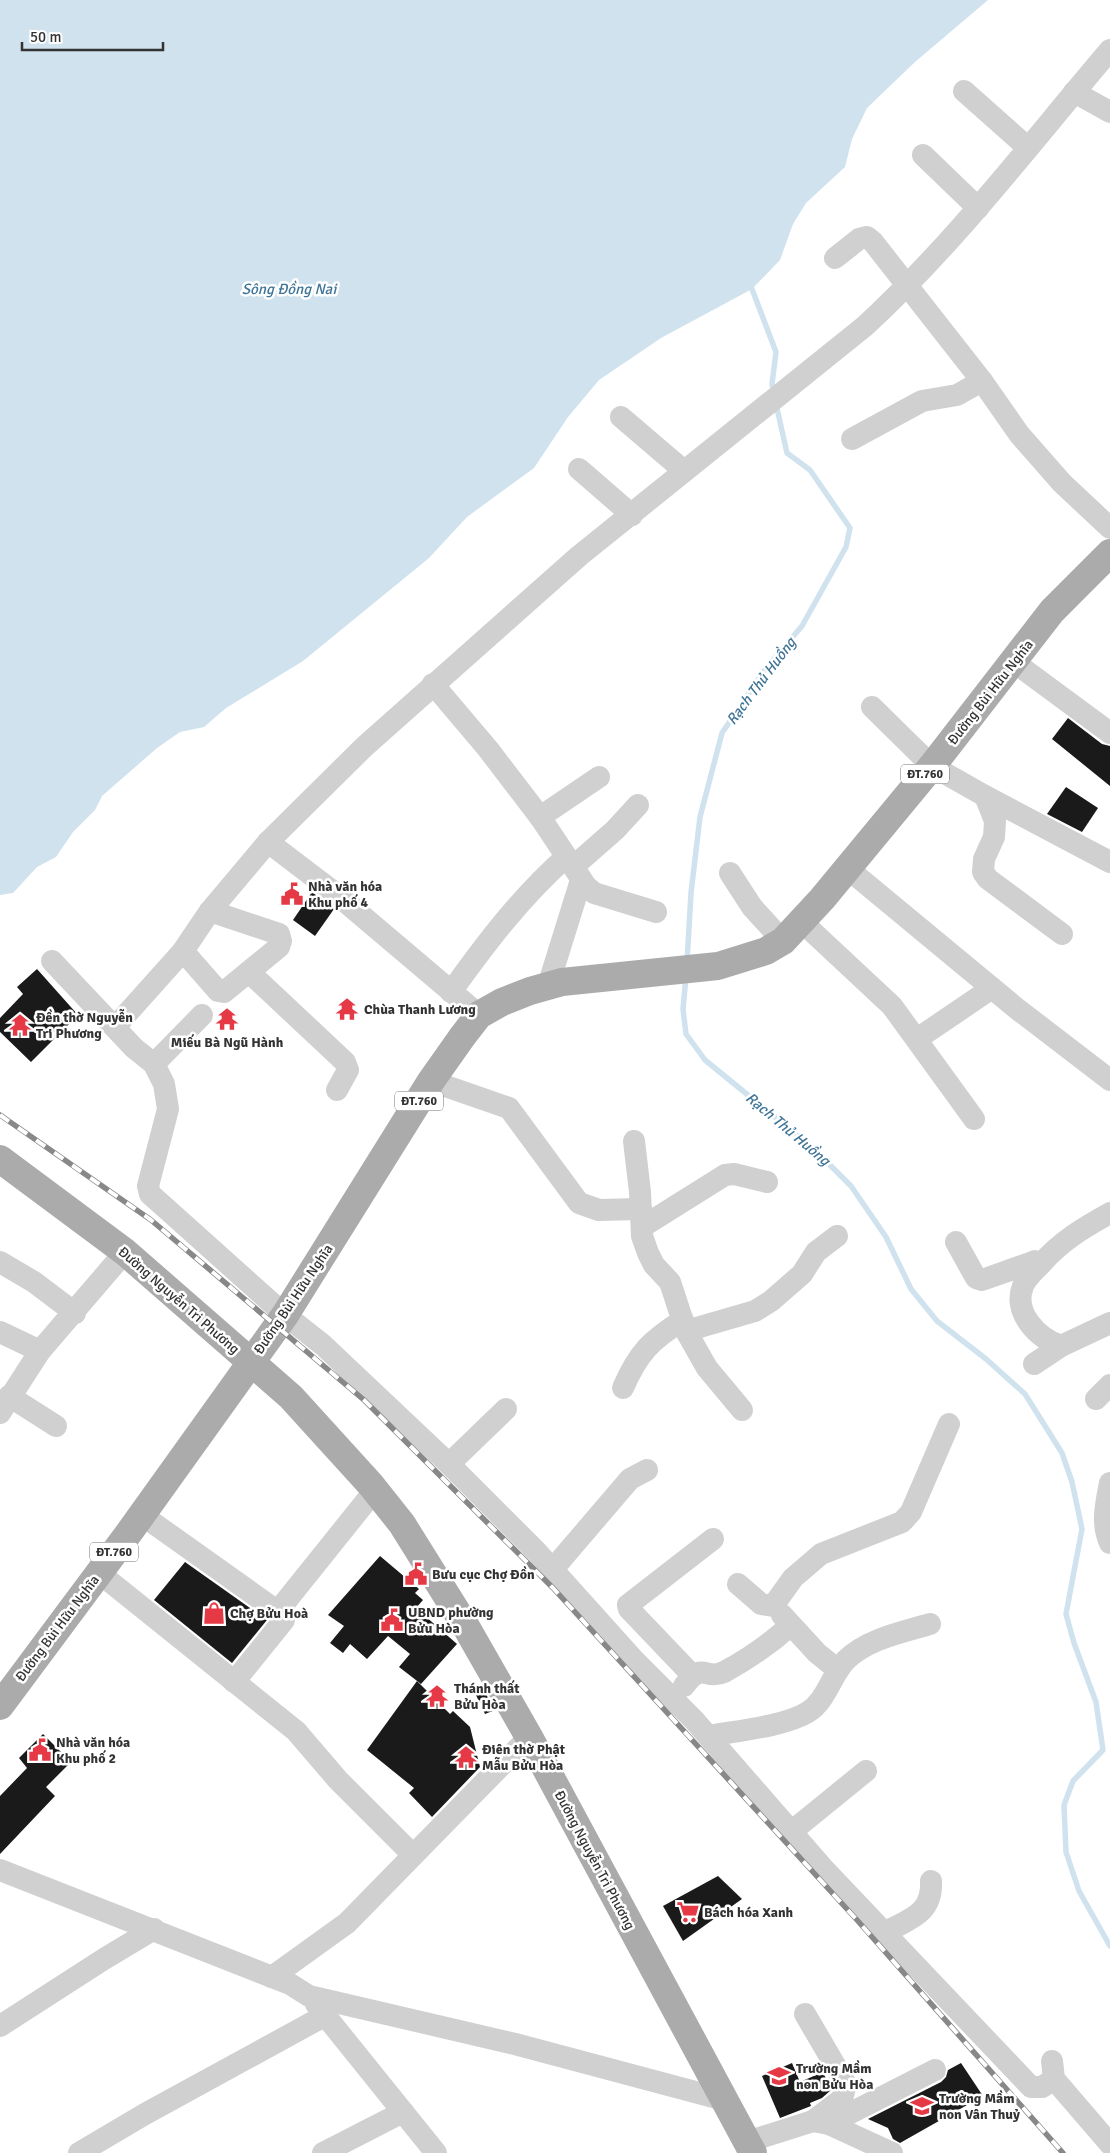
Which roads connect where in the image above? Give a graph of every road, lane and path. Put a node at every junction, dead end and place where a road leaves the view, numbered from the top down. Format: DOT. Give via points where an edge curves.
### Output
graph roads {
  1 [pos="1110,50"];
  2 [pos="964,91"];
  3 [pos="1074,92"];
  4 [pos="1110,112"];
  5 [pos="1028,148"];
  6 [pos="923,156"];
  7 [pos="978,208"];
  8 [pos="835,258"];
  9 [pos="908,285"];
  10 [pos="982,381"];
  11 [pos="621,417"];
  12 [pos="852,439"];
  13 [pos="579,470"];
  14 [pos="683,470"];
  15 [pos="632,515"];
  16 [pos="1110,528"];
  17 [pos="1110,553"];
  18 [pos="1014,662"];
  19 [pos="433,684"];
  20 [pos="872,708"];
  21 [pos="1110,733"];
  22 [pos="932,766"];
  23 [pos="599,776"];
  24 [pos="985,796"];
  25 [pos="638,805"];
  26 [pos="540,817"];
  27 [pos="268,842"];
  28 [pos="1110,862"];
  29 [pos="574,868"];
  30 [pos="847,868"];
  31 [pos="730,873"];
  32 [pos="210,911"];
  33 [pos="656,912"];
  34 [pos="792,931"];
  35 [pos="1062,934"];
  36 [pos="183,951"];
  37 [pos="52,961"];
  38 [pos="249,972"];
  39 [pos="548,986"];
  40 [pos="992,988"];
  41 [pos="451,992"];
  42 [pos="202,1015"];
  43 [pos="479,1015"];
  44 [pos="115,1027"];
  45 [pos="917,1039"];
  46 [pos="154,1064"];
  47 [pos="431,1080"];
  48 [pos="1110,1080"];
  49 [pos="337,1090"];
  50 [pos="974,1118"];
  51 [pos="634,1141"];
  52 [pos="0,1159"];
  53 [pos="767,1182"];
  54 [pos="1110,1214"];
  55 [pos="641,1218"];
  56 [pos="836,1236"];
  57 [pos="956,1242"];
  58 [pos="126,1252"];
  59 [pos="0,1262"];
  60 [pos="1040,1265"];
  61 [pos="75,1312"];
  62 [pos="285,1316"];
  63 [pos="1110,1323"];
  64 [pos="685,1325"];
  65 [pos="0,1332"];
  66 [pos="1061,1346"];
  67 [pos="40,1351"];
  68 [pos="251,1362"];
  69 [pos="1034,1364"];
  70 [pos="623,1388"];
  71 [pos="5,1405"];
  72 [pos="506,1409"];
  73 [pos="742,1410"];
  74 [pos="949,1424"];
  75 [pos="56,1426"];
  76 [pos="449,1464"];
  77 [pos="646,1470"];
  78 [pos="1110,1483"];
  79 [pos="375,1490"];
  80 [pos="142,1515"];
  81 [pos="713,1539"];
  82 [pos="1110,1543"];
  83 [pos="553,1569"];
  84 [pos="98,1572"];
  85 [pos="738,1584"];
  86 [pos="773,1606"];
  87 [pos="278,1611"];
  88 [pos="930,1624"];
  89 [pos="791,1625"];
  90 [pos="838,1670"];
  91 [pos="692,1675"];
  92 [pos="234,1682"];
  93 [pos="675,1699"];
  94 [pos="0,1706"];
  95 [pos="708,1736"];
  96 [pos="529,1737"];
  97 [pos="866,1772"];
  98 [pos="791,1832"];
  99 [pos="413,1856"];
  100 [pos="0,1870"];
  101 [pos="931,1881"];
  102 [pos="154,1929"];
  103 [pos="884,1933"];
  104 [pos="272,1977"];
  105 [pos="308,1996"];
  106 [pos="805,2014"];
  107 [pos="326,2015"];
  108 [pos="0,2026"];
  109 [pos="934,2070"];
  110 [pos="725,2100"];
  111 [pos="403,2112"];
  112 [pos="821,2122"];
  113 [pos="1110,2144"];
  114 [pos="750,2147"];
  115 [pos="79,2153"];
  116 [pos="323,2153"];
  117 [pos="436,2153"];
  118 [pos="892,2153"];
  1 -- 3 [label="street"];
  2 -- 5 [label="street"];
  3 -- 4 [label="street"];
  3 -- 5 [label="street"];
  5 -- 7 [label="street"];
  6 -- 7 [label="street"];
  7 -- 9 [label="street"];
  8 -- 9 [label="street" via="867,237"];
  9 -- 10 [label="street"];
  9 -- 14 [label="street" via="865,326"];
  10 -- 12 [label="street" via="957,395 922,400"];
  10 -- 16 [label="street" via="1025,441 1062,483"];
  11 -- 14 [label="street"];
  13 -- 15 [label="street"];
  14 -- 15 [label="street"];
  15 -- 19 [label="street" via="579,556"];
  17 -- 18 [label="main road, Đường Bùi Hữu Nghĩa / ĐT.760" via="1052,611"];
  18 -- 21 [label="street"];
  18 -- 22 [label="main road, Đường Bùi Hữu Nghĩa / ĐT.760"];
  19 -- 26 [label="street"];
  19 -- 27 [label="street"];
  20 -- 22 [label="street"];
  22 -- 24 [label="street"];
  22 -- 30 [label="main road, Đường Bùi Hữu Nghĩa / ĐT.760"];
  23 -- 26 [label="street"];
  24 -- 28 [label="street"];
  24 -- 35 [label="street" via="995,820 994,837 984,859 983,872"];
  25 -- 29 [label="street"];
  26 -- 29 [label="street"];
  27 -- 32 [label="street"];
  27 -- 41 [label="street" via="335,893"];
  29 -- 33 [label="street" via="594,893"];
  29 -- 39 [label="street"];
  29 -- 41 [label="street" via="542,878 497,928"];
  30 -- 34 [label="main road, Đường Bùi Hữu Nghĩa / ĐT.760"];
  30 -- 40 [label="street"];
  31 -- 34 [label="street" via="752,907"];
  32 -- 36 [label="street"];
  32 -- 38 [label="street" via="279,934 279,947"];
  34 -- 39 [label="main road, Đường Bùi Hữu Nghĩa / ĐT.760" via="766,951 718,966"];
  34 -- 45 [label="street" via="892,1006"];
  36 -- 38 [label="street" via="218,991 228,990"];
  36 -- 44 [label="street"];
  37 -- 44 [label="street"];
  38 -- 49 [label="street" via="345,1062 348,1070"];
  39 -- 43 [label="main road, Đường Bùi Hữu Nghĩa / ĐT.760" via="502,1002"];
  40 -- 45 [label="street"];
  40 -- 48 [label="street"];
  41 -- 43 [label="street"];
  42 -- 46 [label="street"];
  43 -- 47 [label="main road, Đường Bùi Hữu Nghĩa / ĐT.760"];
  44 -- 46 [label="street"];
  45 -- 50 [label="street"];
  46 -- 62 [label="street" via="164,1084 168,1109 148,1186 150,1194"];
  47 -- 55 [label="street" via="509,1108 579,1203"];
  47 -- 62 [label="main road, Đường Bùi Hữu Nghĩa / ĐT.760"];
  51 -- 55 [label="street"];
  52 -- 58 [label="main road, Đường Nguyễn Tri Phương"];
  53 -- 55 [label="street" via="725,1175"];
  54 -- 60 [label="street" via="1076,1232"];
  55 -- 64 [label="street" via="642,1236 648,1253 670,1282"];
  56 -- 64 [label="street" via="816,1252 802,1274 755,1311"];
  57 -- 60 [label="street" via="979,1280 1035,1261"];
  58 -- 61 [label="street"];
  58 -- 68 [label="main road, Đường Nguyễn Tri Phương"];
  59 -- 61 [label="street"];
  60 -- 66 [label="street" via="1022,1287 1021,1306 1041,1337"];
  61 -- 67 [label="street"];
  62 -- 68 [label="main road, Đường Bùi Hữu Nghĩa / ĐT.760"];
  62 -- 76 [label="street" via="323,1346"];
  63 -- 66 [label="street"];
  64 -- 70 [label="street" via="654,1339 631,1369"];
  64 -- 73 [label="street" via="707,1368"];
  65 -- 67 [label="street"];
  66 -- 69 [label="street"];
  67 -- 71 [label="street"];
  68 -- 79 [label="main road, Đường Nguyễn Tri Phương" via="291,1397"];
  68 -- 80 [label="main road, Đường Bùi Hữu Nghĩa / ĐT.760"];
  71 -- 75 [label="street"];
  72 -- 76 [label="street"];
  74 -- 86 [label="street" via="908,1518 820,1554 793,1578"];
  76 -- 83 [label="street"];
  77 -- 83 [label="street" via="630,1479"];
  78 -- 82 [label="street" via="1104,1517"];
  79 -- 87 [label="street"];
  79 -- 96 [label="main road, Đường Nguyễn Tri Phương" via="402,1524 440,1584"];
  80 -- 84 [label="main road, Đường Bùi Hữu Nghĩa / ĐT.760"];
  80 -- 87 [label="street"];
  81 -- 91 [label="street" via="628,1605"];
  83 -- 93 [label="street" via="635,1661"];
  84 -- 92 [label="street"];
  84 -- 94 [label="main road, Đường Bùi Hữu Nghĩa / ĐT.760"];
  85 -- 86 [label="street" via="761,1604"];
  86 -- 89 [label="street"];
  87 -- 92 [label="street" via="284,1620"];
  88 -- 90 [label="street" via="877,1640 847,1659"];
  89 -- 90 [label="street"];
  89 -- 91 [label="street" via="770,1643 722,1673"];
  90 -- 95 [label="street" via="824,1697 799,1717"];
  91 -- 93 [label="street"];
  92 -- 99 [label="street" via="296,1731 338,1780"];
  93 -- 95 [label="street"];
  95 -- 98 [label="street"];
  96 -- 99 [label="street"];
  96 -- 110 [label="main road, Đường Nguyễn Tri Phương"];
  97 -- 98 [label="street"];
  98 -- 103 [label="street"];
  99 -- 104 [label="street" via="347,1923"];
  100 -- 102 [label="street"];
  101 -- 103 [label="street" via="932,1894 923,1912"];
  102 -- 104 [label="street"];
  102 -- 108 [label="street"];
  103 -- 113 [label="street" via="1031,2087 1042,2087 1053,2070"];
  104 -- 105 [label="street"];
  105 -- 107 [label="street"];
  105 -- 110 [label="street" via="515,2044"];
  106 -- 112 [label="street" via="846,2084 842,2099"];
  107 -- 111 [label="street"];
  107 -- 115 [label="street"];
  109 -- 112 [label="street"];
  110 -- 114 [label="main road, Đường Nguyễn Tri Phương"];
  111 -- 116 [label="street"];
  111 -- 117 [label="street"];
  112 -- 114 [label="street"];
  112 -- 118 [label="street"];
}
